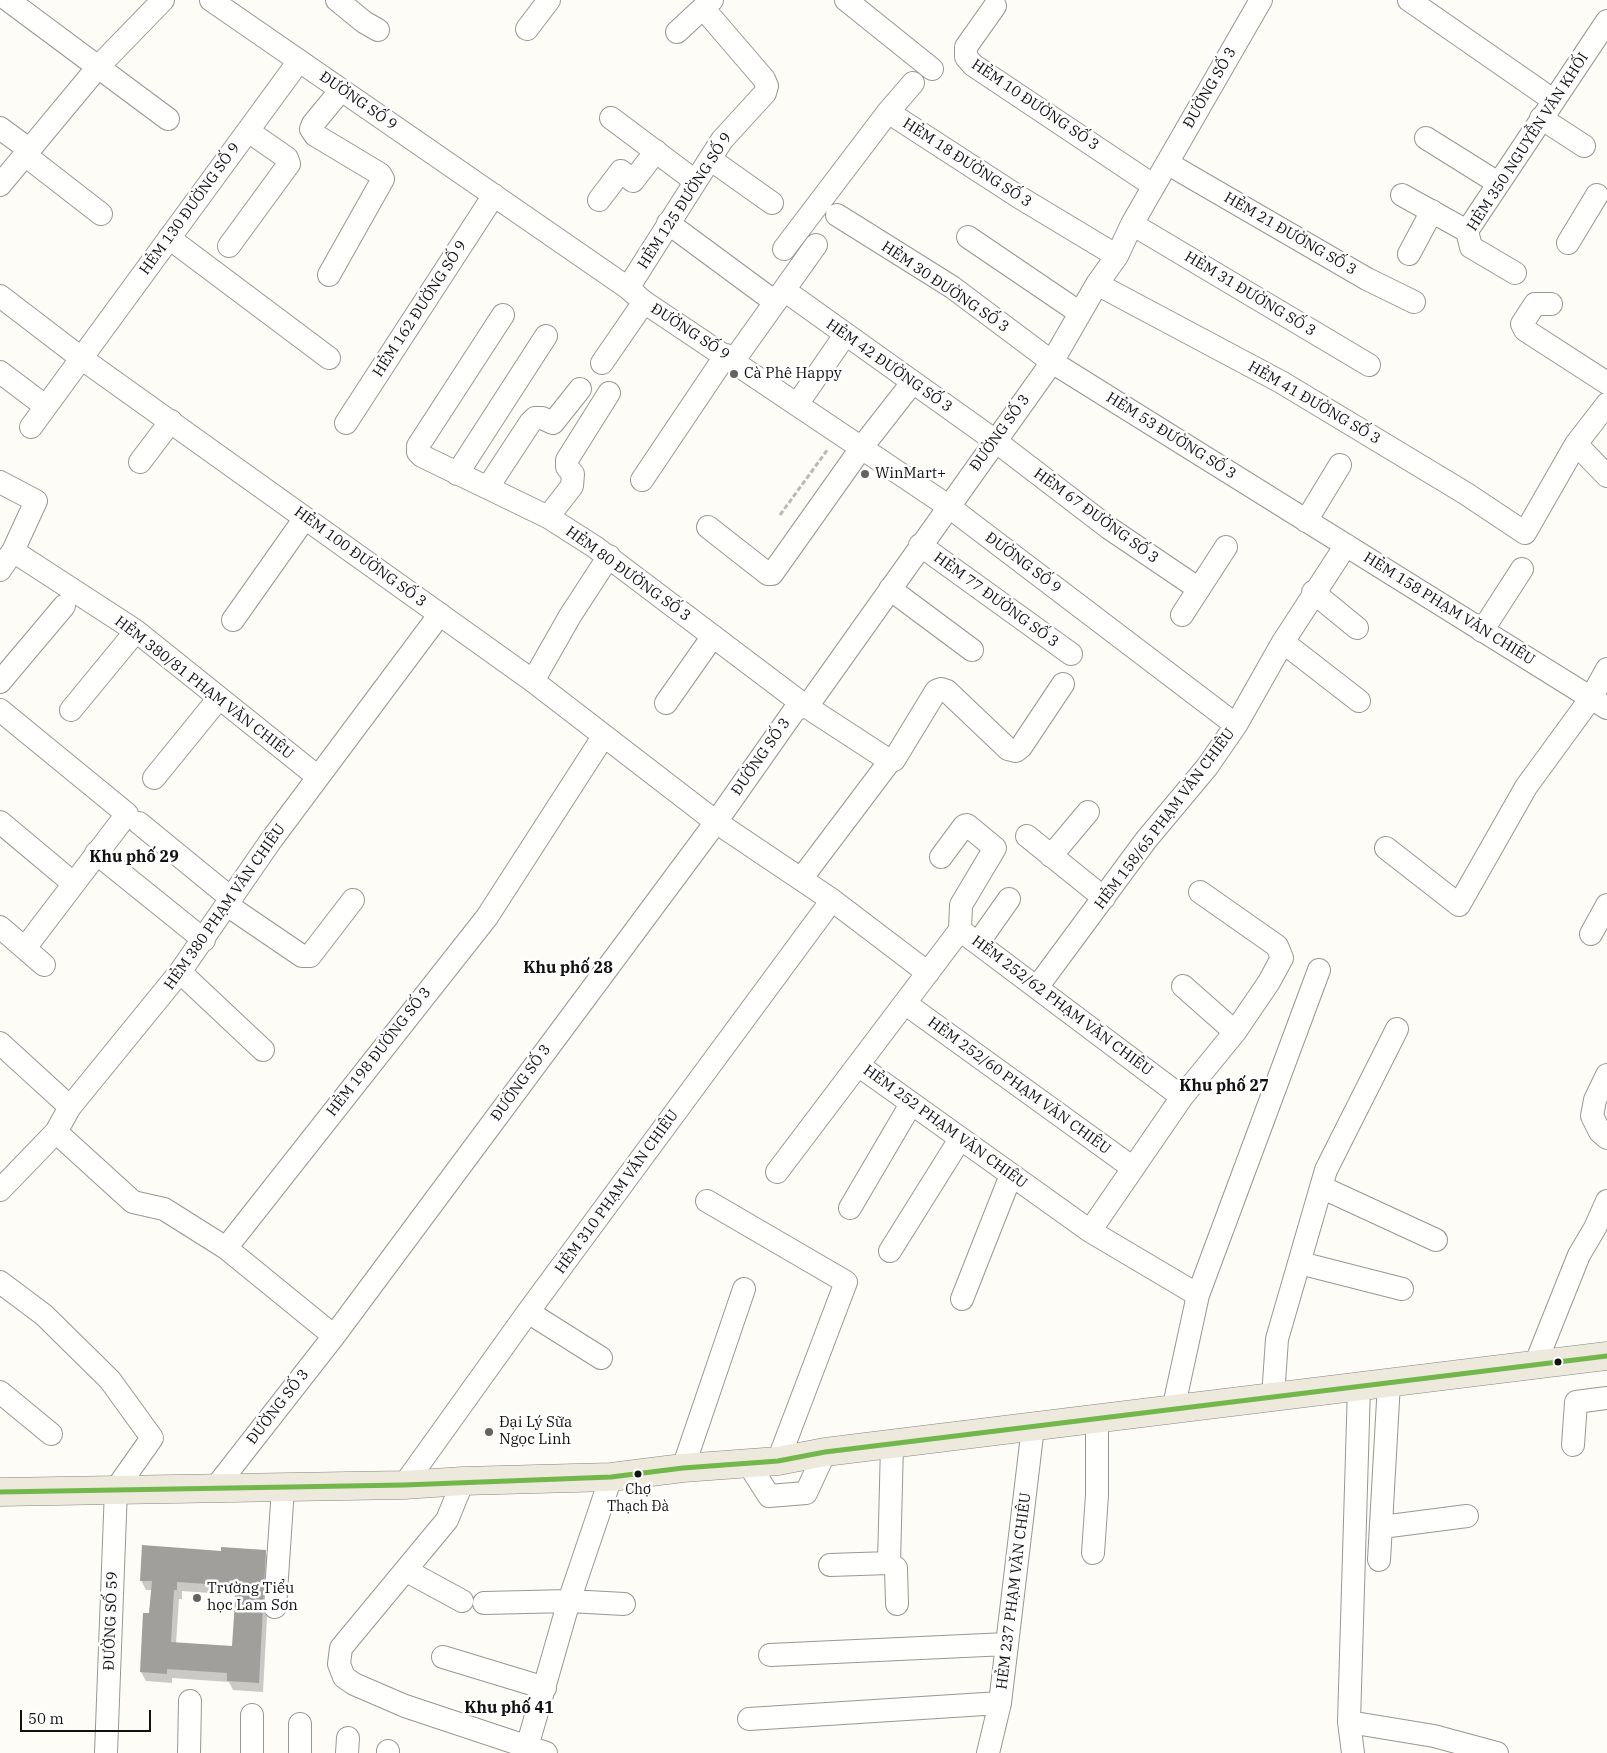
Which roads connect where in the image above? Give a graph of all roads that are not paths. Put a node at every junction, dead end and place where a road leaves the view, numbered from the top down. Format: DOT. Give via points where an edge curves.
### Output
graph roads {
  1 [pos="8,0"];
  2 [pos="163,0"];
  3 [pos="211,0"];
  4 [pos="337,0"];
  5 [pos="549,0"];
  6 [pos="846,0"];
  7 [pos="1261,0"];
  8 [pos="1409,0"];
  9 [pos="708,4"];
  10 [pos="995,6"];
  11 [pos="1607,21"];
  12 [pos="526,29"];
  13 [pos="378,30"];
  14 [pos="678,32"];
  15 [pos="299,61"];
  16 [pos="98,67"];
  17 [pos="932,69"];
  18 [pos="912,83"];
  19 [pos="341,90"];
  20 [pos="1547,109"];
  21 [pos="888,112"];
  22 [pos="611,118"];
  23 [pos="168,119"];
  24 [pos="0,128"];
  25 [pos="248,131"];
  26 [pos="1426,138"];
  27 [pos="1584,146"];
  28 [pos="656,151"];
  29 [pos="27,153"];
  30 [pos="710,158"];
  31 [pos="1167,164"];
  32 [pos="695,180"];
  33 [pos="1,182"];
  34 [pos="1498,183"];
  35 [pos="1154,186"];
  36 [pos="1604,192"];
  37 [pos="1402,195"];
  38 [pos="494,196"];
  39 [pos="598,200"];
  40 [pos="772,203"];
  41 [pos="1432,211"];
  42 [pos="101,214"];
  43 [pos="837,215"];
  44 [pos="668,223"];
  45 [pos="1132,224"];
  46 [pos="1467,232"];
  47 [pos="968,237"];
  48 [pos="169,238"];
  49 [pos="1568,243"];
  50 [pos="816,245"];
  51 [pos="229,246"];
  52 [pos="784,249"];
  53 [pos="1409,254"];
  54 [pos="1117,256"];
  55 [pos="1514,273"];
  56 [pos="329,275"];
  57 [pos="1097,284"];
  58 [pos="636,295"];
  59 [pos="0,296"];
  60 [pos="779,296"];
  61 [pos="1414,302"];
  62 [pos="1551,304"];
  63 [pos="1080,313"];
  64 [pos="503,315"];
  65 [pos="546,336"];
  66 [pos="845,336"];
  67 [pos="81,358"];
  68 [pos="329,358"];
  69 [pos="730,358"];
  70 [pos="1052,362"];
  71 [pos="602,363"];
  72 [pos="1369,365"];
  73 [pos="0,372"];
  74 [pos="912,383"];
  75 [pos="1607,383"];
  76 [pos="580,389"];
  77 [pos="609,393"];
  78 [pos="798,403"];
  79 [pos="1607,404"];
  80 [pos="45,406"];
  81 [pos="171,421"];
  82 [pos="346,423"];
  83 [pos="31,427"];
  84 [pos="994,440"];
  85 [pos="1576,444"];
  86 [pos="862,447"];
  87 [pos="140,462"];
  88 [pos="1340,465"];
  89 [pos="457,474"];
  90 [pos="1607,476"];
  91 [pos="642,480"];
  92 [pos="0,482"];
  93 [pos="488,487"];
  94 [pos="948,506"];
  95 [pos="1298,516"];
  96 [pos="548,517"];
  97 [pos="306,518"];
  98 [pos="708,527"];
  99 [pos="1346,544"];
  100 [pos="920,546"];
  101 [pos="1226,547"];
  102 [pos="12,551"];
  103 [pos="608,556"];
  104 [pos="1522,569"];
  105 [pos="0,570"];
  106 [pos="890,589"];
  107 [pos="1199,589"];
  108 [pos="1313,592"];
  109 [pos="64,606"];
  110 [pos="440,614"];
  111 [pos="1182,615"];
  112 [pos="233,620"];
  113 [pos="1357,628"];
  114 [pos="136,631"];
  115 [pos="1482,631"];
  116 [pos="713,636"];
  117 [pos="1283,642"];
  118 [pos="972,650"];
  119 [pos="1070,654"];
  120 [pos="1607,669"];
  121 [pos="533,681"];
  122 [pos="0,682"];
  123 [pos="1063,684"];
  124 [pos="219,698"];
  125 [pos="1359,701"];
  126 [pos="666,703"];
  127 [pos="1599,703"];
  128 [pos="804,705"];
  129 [pos="0,710"];
  130 [pos="71,710"];
  131 [pos="1236,725"];
  132 [pos="603,737"];
  133 [pos="890,762"];
  134 [pos="318,777"];
  135 [pos="154,778"];
  136 [pos="1088,812"];
  137 [pos="133,819"];
  138 [pos="0,822"];
  139 [pos="716,822"];
  140 [pos="1027,836"];
  141 [pos="1386,848"];
  142 [pos="96,853"];
  143 [pos="1051,856"];
  144 [pos="941,857"];
  145 [pos="801,879"];
  146 [pos="73,883"];
  147 [pos="1200,892"];
  148 [pos="1104,898"];
  149 [pos="1009,899"];
  150 [pos="353,900"];
  151 [pos="832,900"];
  152 [pos="229,902"];
  153 [pos="1607,905"];
  154 [pos="0,927"];
  155 [pos="1591,934"];
  156 [pos="969,936"];
  157 [pos="204,940"];
  158 [pos="25,948"];
  159 [pos="44,965"];
  160 [pos="1320,970"];
  161 [pos="180,972"];
  162 [pos="928,974"];
  163 [pos="1038,986"];
  164 [pos="1183,986"];
  165 [pos="906,1004"];
  166 [pos="1397,1029"];
  167 [pos="1235,1032"];
  168 [pos="0,1043"];
  169 [pos="264,1050"];
  170 [pos="858,1065"];
  171 [pos="1607,1075"];
  172 [pos="1182,1097"];
  173 [pos="911,1104"];
  174 [pos="70,1107"];
  175 [pos="56,1132"];
  176 [pos="1607,1138"];
  177 [pos="960,1139"];
  178 [pos="1133,1168"];
  179 [pos="778,1172"];
  180 [pos="1011,1175"];
  181 [pos="1321,1187"];
  182 [pos="0,1190"];
  183 [pos="707,1201"];
  184 [pos="1607,1201"];
  185 [pos="850,1208"];
  186 [pos="1090,1231"];
  187 [pos="1436,1240"];
  188 [pos="226,1248"];
  189 [pos="890,1251"];
  190 [pos="1300,1262"];
  191 [pos="0,1282"];
  192 [pos="744,1289"];
  193 [pos="1402,1289"];
  194 [pos="1198,1295"];
  195 [pos="962,1299"];
  196 [pos="528,1312"];
  197 [pos="334,1336"];
  198 [pos="1607,1356"];
  199 [pos="601,1358"];
  200 [pos="1534,1365"];
  201 [pos="1389,1383"];
  202 [pos="1359,1387"];
  203 [pos="0,1392"];
  204 [pos="1273,1398"];
  205 [pos="1607,1398"];
  206 [pos="1172,1410"];
  207 [pos="1097,1419"];
  208 [pos="1033,1427"];
  209 [pos="51,1434"];
  210 [pos="892,1445"];
  211 [pos="1573,1445"];
  212 [pos="825,1452"];
  213 [pos="778,1461"];
  214 [pos="748,1463"];
  215 [pos="684,1468"];
  216 [pos="611,1477"];
  217 [pos="463,1481"];
  218 [pos="404,1485"];
  219 [pos="216,1487"];
  220 [pos="283,1488"];
  221 [pos="116,1489"];
  222 [pos="0,1492"];
  223 [pos="1467,1516"];
  224 [pos="1382,1528"];
  225 [pos="1093,1553"];
  226 [pos="1379,1560"];
  227 [pos="889,1564"];
  228 [pos="830,1565"];
  229 [pos="406,1571"];
  230 [pos="569,1601"];
  231 [pos="624,1604"];
  232 [pos="897,1604"];
  233 [pos="275,1608"];
  234 [pos="1007,1644"];
  235 [pos="770,1655"];
  236 [pos="443,1657"];
  237 [pos="546,1688"];
  238 [pos="190,1701"];
  239 [pos="1000,1703"];
  240 [pos="252,1715"];
  241 [pos="749,1720"];
  242 [pos="1349,1722"];
  243 [pos="300,1724"];
  244 [pos="537,1750"];
  245 [pos="106,1753"];
  246 [pos="189,1753"];
  247 [pos="252,1753"];
  248 [pos="300,1753"];
  249 [pos="988,1753"];
  250 [pos="1353,1753"];
  251 [pos="1497,1753"];
  1 -- 16 [label="street"];
  2 -- 16 [label="street"];
  3 -- 15 [label="street, ĐƯỜNG SỐ 9"];
  4 -- 13 [label="street"];
  5 -- 12 [label="street"];
  6 -- 17 [label="street"];
  7 -- 31 [label="street, ĐƯỜNG SỐ 3"];
  8 -- 20 [label="street"];
  9 -- 14 [label="street"];
  9 -- 30 [label="street, HẺM 125 ĐƯỜNG SỐ 9" via="767,86 765,93"];
  10 -- 35 [label="street, HẺM 10 ĐƯỜNG SỐ 3" via="966,47 966,57 973,65"];
  11 -- 20 [label="street, HẺM 350 NGUYỄN VĂN KHỐI"];
  15 -- 19 [label="street, ĐƯỜNG SỐ 9"];
  15 -- 25 [label="street, HẺM 130 ĐƯỜNG SỐ 9"];
  16 -- 23 [label="street"];
  16 -- 29 [label="street"];
  18 -- 21 [label="street"];
  19 -- 38 [label="street, ĐƯỜNG SỐ 9"];
  19 -- 56 [label="street" via="311,129 315,135 380,174 383,179"];
  20 -- 27 [label="street"];
  20 -- 34 [label="street, HẺM 350 NGUYỄN VĂN KHỐI"];
  21 -- 52 [label="street, HẺM 18 ĐƯỜNG SỐ 3"];
  21 -- 54 [label="street, HẺM 18 ĐƯỜNG SỐ 3"];
  22 -- 28 [label="street"];
  24 -- 29 [label="street"];
  25 -- 48 [label="street, HẺM 130 ĐƯỜNG SỐ 9"];
  25 -- 51 [label="street" via="287,158 289,164"];
  26 -- 34 [label="street"];
  28 -- 32 [label="street"];
  28 -- 39 [label="street" via="633,181 621,171"];
  29 -- 33 [label="street"];
  29 -- 42 [label="street"];
  30 -- 32 [label="street, HẺM 125 ĐƯỜNG SỐ 9"];
  30 -- 40 [label="street"];
  31 -- 35 [label="street, ĐƯỜNG SỐ 3"];
  31 -- 61 [label="street, HẺM 21 ĐƯỜNG SỐ 3" via="1367,279"];
  32 -- 44 [label="street, HẺM 125 ĐƯỜNG SỐ 9"];
  34 -- 46 [label="street, HẺM 350 NGUYỄN VĂN KHỐI"];
  35 -- 45 [label="street, ĐƯỜNG SỐ 3"];
  36 -- 49 [label="street"];
  37 -- 41 [label="street"];
  38 -- 58 [label="street, ĐƯỜNG SỐ 9"];
  38 -- 82 [label="street, HẺM 162 ĐƯỜNG SỐ 9"];
  41 -- 46 [label="street"];
  41 -- 53 [label="street"];
  43 -- 70 [label="street, HẺM 30 ĐƯỜNG SỐ 3" via="952,288"];
  44 -- 58 [label="street, HẺM 125 ĐƯỜNG SỐ 9"];
  44 -- 60 [label="street, HẺM 42 ĐƯỜNG SỐ 3"];
  45 -- 54 [label="street, ĐƯỜNG SỐ 3"];
  45 -- 72 [label="street, HẺM 31 ĐƯỜNG SỐ 3"];
  46 -- 55 [label="street, HẺM 350 NGUYỄN VĂN KHỐI" via="1471,247"];
  47 -- 63 [label="street"];
  48 -- 67 [label="street, HẺM 130 ĐƯỜNG SỐ 9"];
  48 -- 68 [label="street"];
  50 -- 60 [label="street"];
  54 -- 57 [label="street, ĐƯỜNG SỐ 3"];
  57 -- 63 [label="street, ĐƯỜNG SỐ 3"];
  57 -- 85 [label="street, HẺM 41 ĐƯỜNG SỐ 3" via="1281,382 1525,533"];
  58 -- 69 [label="street, ĐƯỜNG SỐ 9"];
  58 -- 71 [label="street, HẺM 125 ĐƯỜNG SỐ 9"];
  59 -- 67 [label="street, HẺM 100 ĐƯỜNG SỐ 3"];
  60 -- 66 [label="street, HẺM 42 ĐƯỜNG SỐ 3"];
  60 -- 69 [label="street"];
  62 -- 75 [label="street" via="1535,304 1522,324 1525,330"];
  63 -- 70 [label="street, ĐƯỜNG SỐ 3"];
  64 -- 89 [label="street, HẺM 80 ĐƯỜNG SỐ 3" via="418,446 422,456"];
  65 -- 89 [label="street"];
  66 -- 74 [label="street, HẺM 42 ĐƯỜNG SỐ 3"];
  66 -- 78 [label="street"];
  67 -- 80 [label="street, HẺM 130 ĐƯỜNG SỐ 9"];
  67 -- 81 [label="street, HẺM 100 ĐƯỜNG SỐ 3"];
  69 -- 78 [label="street, ĐƯỜNG SỐ 9"];
  69 -- 91 [label="street"];
  70 -- 84 [label="street, ĐƯỜNG SỐ 3"];
  70 -- 95 [label="street, HẺM 53 ĐƯỜNG SỐ 3"];
  73 -- 80 [label="street"];
  74 -- 84 [label="street, HẺM 42 ĐƯỜNG SỐ 3"];
  74 -- 86 [label="street"];
  76 -- 93 [label="street" via="553,423 535,418 530,423"];
  77 -- 96 [label="street" via="566,460 574,481"];
  78 -- 86 [label="street, ĐƯỜNG SỐ 9"];
  79 -- 85 [label="street"];
  80 -- 83 [label="street, HẺM 130 ĐƯỜNG SỐ 9"];
  81 -- 87 [label="street"];
  81 -- 97 [label="street, HẺM 100 ĐƯỜNG SỐ 3"];
  84 -- 94 [label="street, ĐƯỜNG SỐ 3"];
  84 -- 107 [label="street, HẺM 67 ĐƯỜNG SỐ 3" via="1109,528"];
  85 -- 90 [label="street"];
  86 -- 94 [label="street, ĐƯỜNG SỐ 9"];
  86 -- 98 [label="street" via="772,574"];
  88 -- 95 [label="street"];
  89 -- 93 [label="street, HẺM 80 ĐƯỜNG SỐ 3"];
  92 -- 102 [label="street" via="36,501"];
  93 -- 96 [label="street, HẺM 80 ĐƯỜNG SỐ 3"];
  94 -- 100 [label="street, ĐƯỜNG SỐ 3"];
  94 -- 131 [label="street, ĐƯỜNG SỐ 9"];
  95 -- 99 [label="street, HẺM 158 PHẠM VĂN CHIÊU"];
  96 -- 103 [label="street, HẺM 80 ĐƯỜNG SỐ 3"];
  97 -- 110 [label="street, HẺM 100 ĐƯỜNG SỐ 3"];
  97 -- 112 [label="street"];
  99 -- 108 [label="street, HẺM 158/65 PHẠM VĂN CHIÊU"];
  99 -- 115 [label="street, HẺM 158 PHẠM VĂN CHIÊU"];
  100 -- 106 [label="street, ĐƯỜNG SỐ 3"];
  100 -- 119 [label="street, HẺM 77 ĐƯỜNG SỐ 3"];
  101 -- 107 [label="street"];
  102 -- 105 [label="street"];
  102 -- 114 [label="street, HẺM 380/81 PHẠM VĂN CHIÊU"];
  103 -- 116 [label="street, HẺM 80 ĐƯỜNG SỐ 3"];
  103 -- 121 [label="street"];
  104 -- 115 [label="street"];
  106 -- 118 [label="street"];
  106 -- 128 [label="street, ĐƯỜNG SỐ 3" via="811,701"];
  107 -- 111 [label="street"];
  108 -- 113 [label="street"];
  108 -- 117 [label="street, HẺM 158/65 PHẠM VĂN CHIÊU"];
  109 -- 122 [label="street"];
  110 -- 121 [label="street, HẺM 100 ĐƯỜNG SỐ 3"];
  110 -- 134 [label="street, HẺM 380 PHẠM VĂN CHIÊU"];
  114 -- 124 [label="street, HẺM 380/81 PHẠM VĂN CHIÊU"];
  114 -- 130 [label="street"];
  115 -- 127 [label="street, HẺM 158 PHẠM VĂN CHIÊU"];
  116 -- 126 [label="street"];
  116 -- 128 [label="street, HẺM 80 ĐƯỜNG SỐ 3"];
  117 -- 125 [label="street"];
  117 -- 131 [label="street, HẺM 158/65 PHẠM VĂN CHIÊU"];
  120 -- 127 [label="street"];
  121 -- 132 [label="street, HẺM 100 ĐƯỜNG SỐ 3"];
  123 -- 133 [label="street" via="1016,751 1008,749 947,692 936,691"];
  124 -- 134 [label="street, HẺM 380/81 PHẠM VĂN CHIÊU"];
  124 -- 135 [label="street"];
  127 -- 141 [label="street" via="1526,787 1459,905"];
  128 -- 133 [label="street, HẺM 80 ĐƯỜNG SỐ 3"];
  128 -- 139 [label="street, ĐƯỜNG SỐ 3" via="794,711"];
  129 -- 137 [label="street"];
  131 -- 148 [label="street, HẺM 158/65 PHẠM VĂN CHIÊU"];
  132 -- 139 [label="street, HẺM 100 ĐƯỜNG SỐ 3"];
  132 -- 188 [label="street, HẺM 198 ĐƯỜNG SỐ 3" via="487,917"];
  133 -- 145 [label="street"];
  134 -- 152 [label="street, HẺM 380 PHẠM VĂN CHIÊU"];
  136 -- 143 [label="street"];
  137 -- 142 [label="street"];
  137 -- 152 [label="street"];
  138 -- 146 [label="street"];
  139 -- 145 [label="street"];
  139 -- 197 [label="street, ĐƯỜNG SỐ 3"];
  140 -- 143 [label="street"];
  142 -- 146 [label="street"];
  142 -- 157 [label="street"];
  143 -- 148 [label="street"];
  144 -- 156 [label="street" via="967,824 995,848 961,905"];
  145 -- 151 [label="street"];
  146 -- 158 [label="street"];
  147 -- 167 [label="street" via="1277,946 1282,958"];
  148 -- 163 [label="street, HẺM 158/65 PHẠM VĂN CHIÊU"];
  149 -- 156 [label="street"];
  150 -- 152 [label="street" via="310,956 302,956"];
  151 -- 162 [label="street"];
  151 -- 196 [label="street, HẺM 310 PHẠM VĂN CHIÊU"];
  152 -- 157 [label="street, HẺM 380 PHẠM VĂN CHIÊU"];
  153 -- 155 [label="street"];
  154 -- 158 [label="street"];
  156 -- 162 [label="street, HẺM 252/62 PHẠM VĂN CHIÊU"];
  156 -- 163 [label="street, HẺM 252/62 PHẠM VĂN CHIÊU"];
  157 -- 161 [label="street, HẺM 380 PHẠM VĂN CHIÊU"];
  158 -- 159 [label="street"];
  160 -- 194 [label="street"];
  161 -- 169 [label="street"];
  161 -- 174 [label="street, HẺM 380 PHẠM VĂN CHIÊU"];
  162 -- 165 [label="street, HẺM 252 PHẠM VĂN CHIÊU"];
  163 -- 172 [label="street, HẺM 252/62 PHẠM VĂN CHIÊU"];
  164 -- 167 [label="street"];
  165 -- 170 [label="street, HẺM 252 PHẠM VĂN CHIÊU"];
  165 -- 178 [label="street, HẺM 252/60 PHẠM VĂN CHIÊU"];
  166 -- 181 [label="street" via="1326,1170"];
  167 -- 172 [label="street"];
  168 -- 174 [label="street"];
  170 -- 173 [label="street, HẺM 252 PHẠM VĂN CHIÊU"];
  170 -- 179 [label="street"];
  171 -- 176 [label="street" via="1595,1100 1592,1116"];
  172 -- 178 [label="street"];
  173 -- 177 [label="street, HẺM 252 PHẠM VĂN CHIÊU"];
  173 -- 185 [label="street"];
  174 -- 175 [label="street, HẺM 380 PHẠM VĂN CHIÊU"];
  175 -- 182 [label="street, HẺM 380 PHẠM VĂN CHIÊU"];
  175 -- 188 [label="street" via="134,1202 164,1209"];
  177 -- 180 [label="street, HẺM 252 PHẠM VĂN CHIÊU"];
  177 -- 189 [label="street"];
  178 -- 186 [label="street"];
  180 -- 186 [label="street, HẺM 252 PHẠM VĂN CHIÊU"];
  180 -- 195 [label="street"];
  181 -- 187 [label="street"];
  181 -- 190 [label="street"];
  183 -- 213 [label="street" via="846,1282"];
  184 -- 200 [label="street" via="1579,1255"];
  186 -- 194 [label="street, HẺM 252 PHẠM VĂN CHIÊU"];
  188 -- 197 [label="street"];
  190 -- 193 [label="street"];
  190 -- 204 [label="street" via="1277,1340"];
  191 -- 221 [label="street" via="44,1315 110,1380 152,1438"];
  192 -- 215 [label="street"];
  194 -- 206 [label="street"];
  196 -- 199 [label="street"];
  196 -- 218 [label="street, HẺM 310 PHẠM VĂN CHIÊU"];
  197 -- 219 [label="street, ĐƯỜNG SỐ 3"];
  198 -- 200 [label="main road"];
  200 -- 201 [label="main road"];
  201 -- 202 [label="main road"];
  201 -- 224 [label="street"];
  202 -- 204 [label="main road"];
  202 -- 242 [label="street"];
  203 -- 209 [label="street"];
  204 -- 206 [label="main road"];
  205 -- 211 [label="street" via="1576,1402"];
  206 -- 207 [label="main road"];
  207 -- 208 [label="main road"];
  207 -- 225 [label="street"];
  208 -- 210 [label="main road"];
  208 -- 234 [label="street, HẺM 237 PHẠM VĂN CHIÊU"];
  210 -- 212 [label="main road"];
  210 -- 227 [label="street"];
  212 -- 213 [label="main road"];
  212 -- 214 [label="street" via="806,1493 769,1496"];
  213 -- 214 [label="main road"];
  214 -- 215 [label="main road"];
  215 -- 216 [label="main road"];
  216 -- 217 [label="main road"];
  216 -- 230 [label="street"];
  217 -- 218 [label="main road"];
  217 -- 229 [label="street" via="446,1520"];
  218 -- 220 [label="main road"];
  219 -- 220 [label="main road"];
  219 -- 221 [label="main road"];
  220 -- 233 [label="street"];
  221 -- 222 [label="main road"];
  221 -- 245 [label="street, ĐƯỜNG SỐ 59"];
  223 -- 224 [label="street"];
  224 -- 226 [label="street"];
  227 -- 228 [label="street"];
  227 -- 232 [label="street" via="896,1568"];
  229 -- 230 [label="street" via="473,1602"];
  229 -- 244 [label="street" via="341,1648 339,1664 344,1677 405,1706"];
  230 -- 231 [label="street"];
  230 -- 237 [label="street"];
  234 -- 235 [label="street"];
  234 -- 239 [label="street, HẺM 237 PHẠM VĂN CHIÊU"];
  236 -- 237 [label="street"];
  237 -- 244 [label="street"];
  238 -- 246 [label="street"];
  239 -- 241 [label="street"];
  239 -- 249 [label="street, HẺM 237 PHẠM VĂN CHIÊU"];
  240 -- 247 [label="street"];
  242 -- 250 [label="street"];
  242 -- 251 [label="street" via="1434,1736"];
  243 -- 248 [label="street"];
}
